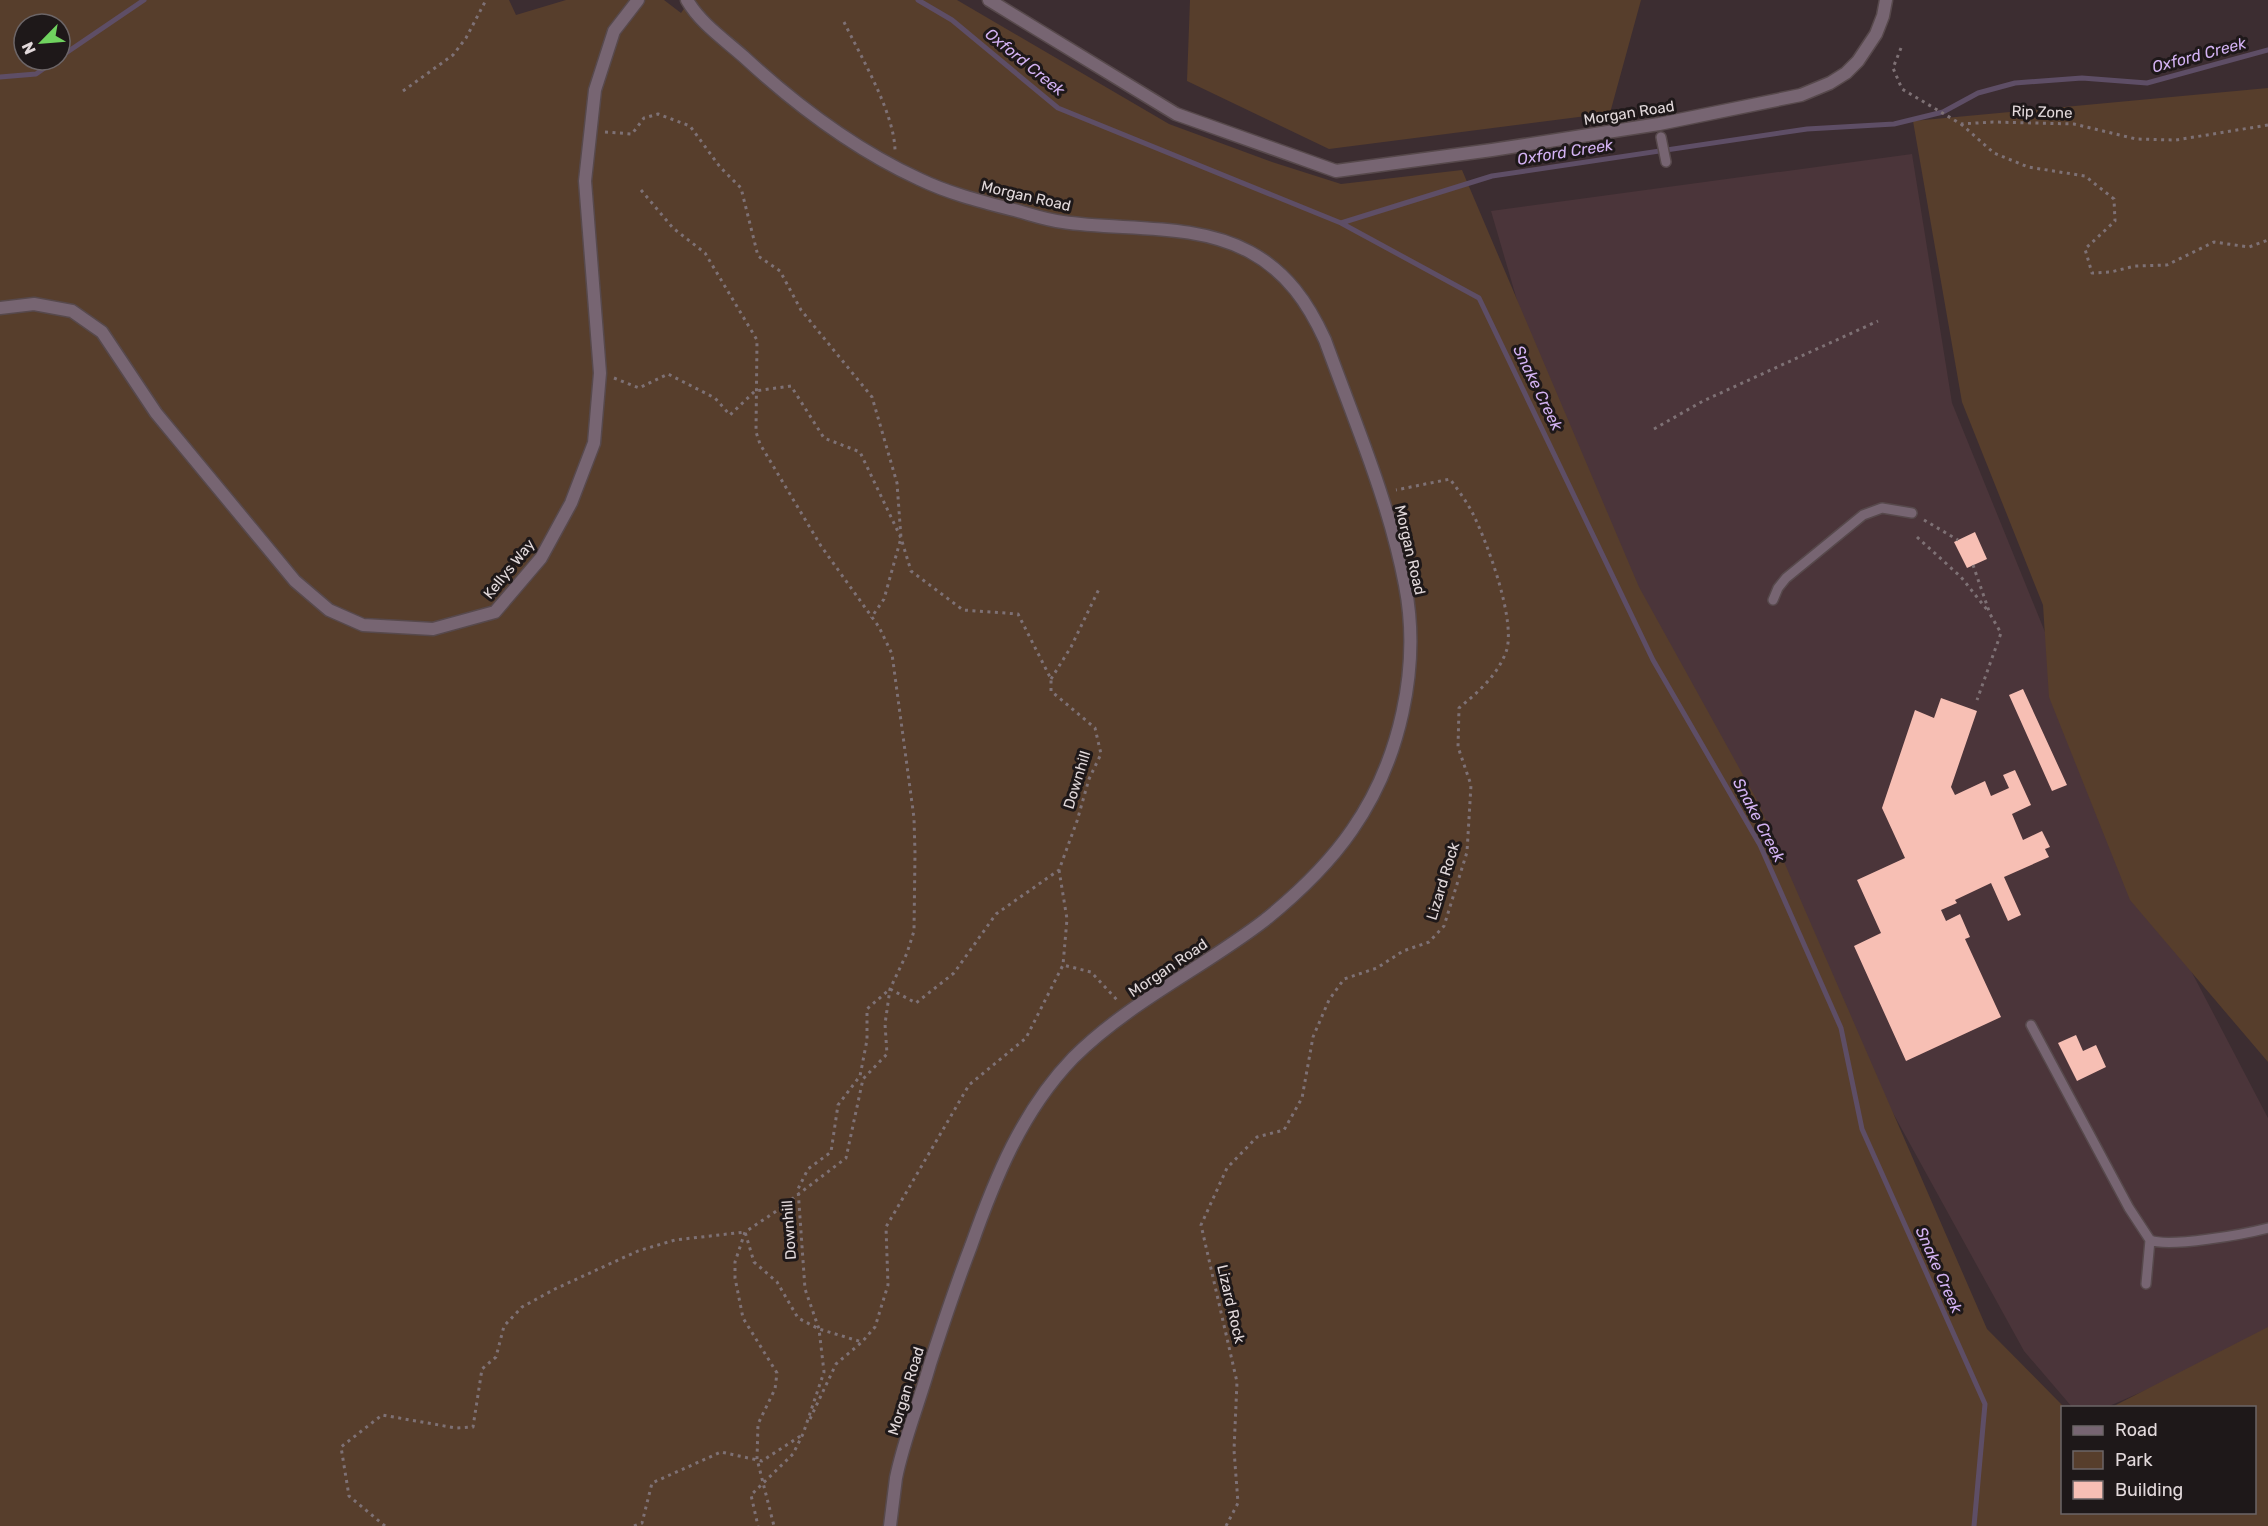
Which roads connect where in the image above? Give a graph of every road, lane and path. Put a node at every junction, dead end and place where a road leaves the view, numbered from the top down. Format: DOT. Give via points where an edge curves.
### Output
graph roads {
  1 [pos="486,0"];
  2 [pos="638,0"];
  3 [pos="687,0"];
  4 [pos="989,0"];
  5 [pos="1886,0"];
  6 [pos="844,22"];
  7 [pos="1901,48"];
  8 [pos="403,91"];
  9 [pos="1961,124"];
  10 [pos="2268,125"];
  11 [pos="591,129"];
  12 [pos="1660,137"];
  13 [pos="1666,162"];
  14 [pos="896,167"];
  15 [pos="641,190"];
  16 [pos="2268,240"];
  17 [pos="0,308"];
  18 [pos="1878,321"];
  19 [pos="600,373"];
  20 [pos="757,391"];
  21 [pos="1654,429"];
  22 [pos="1381,495"];
  23 [pos="1912,513"];
  24 [pos="1917,537"];
  25 [pos="901,538"];
  26 [pos="1958,540"];
  27 [pos="1973,565"];
  28 [pos="1099,589"];
  29 [pos="1773,600"];
  30 [pos="1990,614"];
  31 [pos="871,618"];
  32 [pos="1051,679"];
  33 [pos="1977,700"];
  34 [pos="1059,870"];
  35 [pos="1063,965"];
  36 [pos="890,989"];
  37 [pos="1128,1014"];
  38 [pos="2031,1025"];
  39 [pos="799,1195"];
  40 [pos="2268,1228"];
  41 [pos="745,1232"];
  42 [pos="2150,1240"];
  43 [pos="2146,1284"];
  44 [pos="819,1329"];
  45 [pos="862,1342"];
  46 [pos="803,1434"];
  47 [pos="757,1460"];
  48 [pos="762,1484"];
  49 [pos="385,1526"];
  50 [pos="634,1526"];
  51 [pos="758,1526"];
  52 [pos="774,1526"];
  53 [pos="890,1526"];
  54 [pos="1226,1526"];
  1 -- 8 [label="path" via="453,55"];
  2 -- 11 [label="street, Kellys Way" via="614,31 595,90"];
  3 -- 14 [label="street, Morgan Road" via="696,14 762,74 827,127"];
  4 -- 5 [label="street, Morgan Road" via="1176,114 1336,171 1648,125 1801,95 1846,73 1866,52"];
  6 -- 14 [label="path" via="884,107 895,139"];
  7 -- 9 [label="path" via="1893,68 1902,89"];
  9 -- 10 [label="path, Rip Zone" via="2074,124 2136,139 2176,140"];
  9 -- 16 [label="path" via="1994,153 2028,167 2085,176 2114,200 2115,221 2085,249 2092,273 2167,265 2214,242 2249,247"];
  11 -- 19 [label="street, Kellys Way" via="585,181"];
  11 -- 25 [label="path" via="632,134 644,118 658,114 690,126 741,188 758,256 780,272 801,310 872,397 897,483"];
  12 -- 13 [label="lane"];
  14 -- 22 [label="street, Morgan Road" via="973,199 1061,222 1185,233 1226,242 1273,267 1298,292 1315,317"];
  15 -- 20 [label="path" via="673,228 705,253 735,301 757,340"];
  17 -- 19 [label="street, Kellys Way" via="34,304 72,311 102,332 156,413 295,581 329,610 363,625 433,629 495,612 541,558 571,503 594,443"];
  18 -- 21 [label="path" via="1703,401"];
  19 -- 20 [label="path" via="639,388 668,374 715,398 730,415"];
  20 -- 25 [label="path, Downhill" via="791,386 824,438 860,452"];
  20 -- 31 [label="path" via="756,432 760,444 821,546"];
  22 -- 37 [label="street, Morgan Road" via="1406,588 1410,666 1401,718 1380,780 1351,831 1295,895"];
  22 -- 54 [label="path, Lizard Rock" via="1450,479 1473,514 1500,585 1509,621 1507,651 1488,683 1459,708 1458,747 1471,785 1467,852 1444,926 1429,942 1403,951 1377,968 1344,979 1329,1000 1313,1037 1302,1098 1284,1130 1257,1137 1227,1168 1201,1225 1237,1382 1234,1450 1238,1503"];
  23 -- 26 [label="path"];
  23 -- 29 [label="lane" via="1882,508 1863,515 1786,578"];
  24 -- 30 [label="path" via="1961,577"];
  25 -- 31 [label="path" via="884,599"];
  25 -- 32 [label="path, Downhill" via="911,572 963,610 1018,614"];
  27 -- 30 [label="path"];
  28 -- 32 [label="path"];
  30 -- 33 [label="path" via="2001,633"];
  31 -- 36 [label="path" via="892,654 914,818 914,931"];
  32 -- 34 [label="path, Downhill" via="1051,690 1095,728 1101,754"];
  34 -- 35 [label="path" via="1067,919"];
  34 -- 36 [label="path" via="996,914 954,973 916,1003"];
  35 -- 37 [label="path" via="1091,972"];
  35 -- 45 [label="path, Downhill" via="1026,1038 969,1085 886,1227 888,1285 875,1327"];
  36 -- 39 [label="path, Downhill" via="867,1009 867,1040 860,1076 838,1106 831,1152 808,1170 798,1188"];
  36 -- 39 [label="path" via="885,1024 887,1054 863,1079 846,1158"];
  37 -- 53 [label="street, Morgan Road" via="1074,1058 1019,1129 988,1197 944,1318 897,1475"];
  38 -- 42 [label="lane"];
  39 -- 41 [label="path"];
  39 -- 44 [label="path, Downhill" via="804,1288"];
  40 -- 42 [label="lane" via="2185,1241"];
  41 -- 44 [label="path, Downhill" via="754,1262 777,1282 798,1318"];
  41 -- 47 [label="path" via="735,1262 743,1318 777,1373 775,1389 758,1424"];
  41 -- 49 [label="path" via="675,1240 638,1251 522,1306 504,1326 496,1357 482,1369 473,1427 456,1428 382,1415 341,1448 349,1496"];
  42 -- 43 [label="lane"];
  44 -- 45 [label="path, Downhill"];
  44 -- 46 [label="path, Downhill" via="824,1372"];
  45 -- 46 [label="path, Downhill" via="836,1364"];
  46 -- 47 [label="path" via="762,1461"];
  46 -- 48 [label="path, Downhill" via="794,1454"];
  47 -- 48 [label="path"];
  47 -- 50 [label="path" via="721,1452 652,1483 642,1523"];
  48 -- 51 [label="path, Downhill" via="751,1495"];
  48 -- 52 [label="path"];
}
